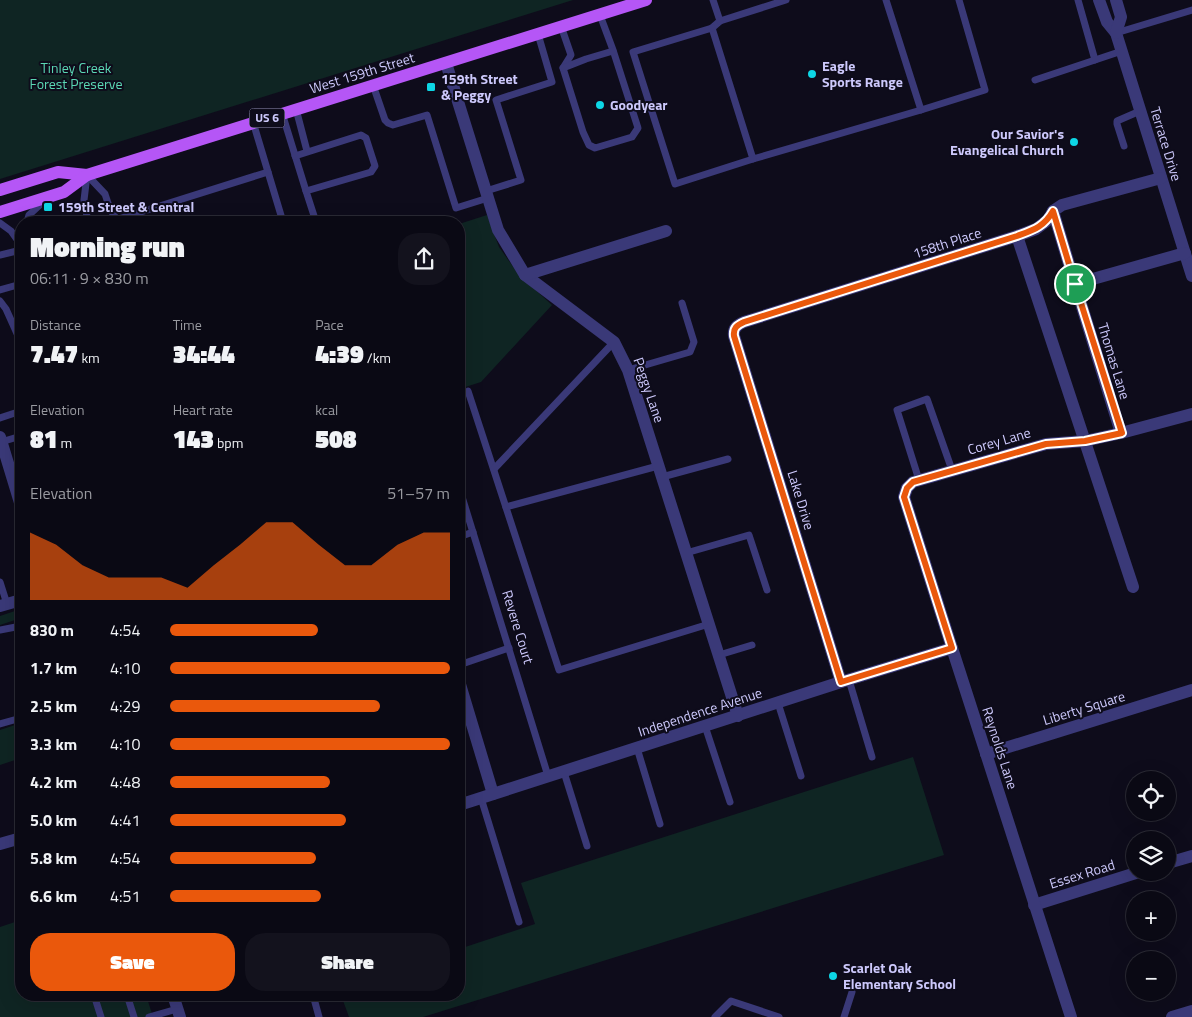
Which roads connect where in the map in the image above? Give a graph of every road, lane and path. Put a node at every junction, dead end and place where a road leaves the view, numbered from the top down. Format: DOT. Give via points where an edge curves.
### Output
graph roads {
  1 [pos="646,0"];
  2 [pos="713,0"];
  3 [pos="786,0"];
  4 [pos="886,0"];
  5 [pos="959,0"];
  6 [pos="1078,0"];
  7 [pos="1099,0"];
  8 [pos="1116,0"];
  9 [pos="1192,10"];
  10 [pos="600,14"];
  11 [pos="720,21"];
  12 [pos="561,26"];
  13 [pos="712,28"];
  14 [pos="1116,33"];
  15 [pos="538,34"];
  16 [pos="613,51"];
  17 [pos="1122,52"];
  18 [pos="1095,60"];
  19 [pos="446,63"];
  20 [pos="563,68"];
  21 [pos="1035,80"];
  22 [pos="373,85"];
  23 [pos="296,109"];
  24 [pos="921,110"];
  25 [pos="1140,111"];
  26 [pos="282,113"];
  27 [pos="253,122"];
  28 [pos="1124,146"];
  29 [pos="308,151"];
  30 [pos="295,156"];
  31 [pos="753,159"];
  32 [pos="268,172"];
  33 [pos="87,174"];
  34 [pos="1161,178"];
  35 [pos="0,190"];
  36 [pos="306,191"];
  37 [pos="487,194"];
  38 [pos="48,197"];
  39 [pos="1053,211"];
  40 [pos="0,212"];
  41 [pos="29,216"];
  42 [pos="87,216"];
  43 [pos="114,216"];
  44 [pos="130,216"];
  45 [pos="281,216"];
  46 [pos="314,216"];
  47 [pos="0,223"];
  48 [pos="666,231"];
  49 [pos="1017,236"];
  50 [pos="15,237"];
  51 [pos="15,251"];
  52 [pos="0,255"];
  53 [pos="1188,259"];
  54 [pos="525,275"];
  55 [pos="1192,276"];
  56 [pos="1075,284"];
  57 [pos="15,286"];
  58 [pos="0,290"];
  59 [pos="0,301"];
  60 [pos="682,303"];
  61 [pos="15,327"];
  62 [pos="735,328"];
  63 [pos="614,342"];
  64 [pos="628,370"];
  65 [pos="468,391"];
  66 [pos="15,413"];
  67 [pos="1192,414"];
  68 [pos="0,418"];
  69 [pos="1122,433"];
  70 [pos="15,439"];
  71 [pos="1085,441"];
  72 [pos="1,445"];
  73 [pos="728,460"];
  74 [pos="494,469"];
  75 [pos="952,470"];
  76 [pos="660,472"];
  77 [pos="919,480"];
  78 [pos="15,488"];
  79 [pos="907,488"];
  80 [pos="465,506"];
  81 [pos="506,508"];
  82 [pos="473,532"];
  83 [pos="465,535"];
  84 [pos="686,553"];
  85 [pos="0,582"];
  86 [pos="1133,587"];
  87 [pos="767,590"];
  88 [pos="4,605"];
  89 [pos="709,624"];
  90 [pos="15,628"];
  91 [pos="0,630"];
  92 [pos="752,645"];
  93 [pos="509,648"];
  94 [pos="952,648"];
  95 [pos="719,656"];
  96 [pos="465,663"];
  97 [pos="845,681"];
  98 [pos="1192,690"];
  99 [pos="778,703"];
  100 [pos="465,706"];
  101 [pos="738,716"];
  102 [pos="15,720"];
  103 [pos="0,724"];
  104 [pos="705,726"];
  105 [pos="637,748"];
  106 [pos="986,754"];
  107 [pos="872,757"];
  108 [pos="564,772"];
  109 [pos="548,776"];
  110 [pos="801,776"];
  111 [pos="487,796"];
  112 [pos="730,802"];
  113 [pos="465,803"];
  114 [pos="660,824"];
  115 [pos="15,840"];
  116 [pos="0,844"];
  117 [pos="587,846"];
  118 [pos="1192,856"];
  119 [pos="1176,861"];
  120 [pos="1126,876"];
  121 [pos="1034,905"];
  122 [pos="519,922"];
  123 [pos="852,992"];
  124 [pos="96,1001"];
  125 [pos="129,1001"];
  126 [pos="315,1001"];
  127 [pos="1192,1011"];
  128 [pos="178,1013"];
  129 [pos="101,1017"];
  130 [pos="134,1017"];
  131 [pos="148,1017"];
  132 [pos="320,1017"];
  133 [pos="715,1017"];
  134 [pos="779,1017"];
  135 [pos="844,1017"];
  136 [pos="1071,1017"];
  137 [pos="1172,1017"];
  1 -- 10 [label="main road, West 159th Street / US 6"];
  2 -- 11 [label="lane"];
  3 -- 11 [label="lane"];
  4 -- 24 [label="lane"];
  5 -- 24 [label="lane" via="985,90"];
  6 -- 18 [label="lane"];
  7 -- 14 [label="street, Terrace Drive" via="1107,22"];
  8 -- 14 [label="street, Terrace Drive" via="1121,17"];
  9 -- 14 [label="lane"];
  10 -- 12 [label="main road, West 159th Street / US 6"];
  10 -- 16 [label="lane"];
  11 -- 13 [label="lane"];
  12 -- 15 [label="main road, West 159th Street / US 6"];
  12 -- 20 [label="lane" via="571,55"];
  13 -- 31 [label="lane"];
  13 -- 31 [label="lane" via="633,52 675,184"];
  14 -- 17 [label="street, Terrace Drive"];
  15 -- 19 [label="main road, West 159th Street / US 6"];
  15 -- 37 [label="lane" via="552,82 496,100 522,180"];
  16 -- 20 [label="lane"];
  16 -- 20 [label="lane" via="638,128 632,137 595,148 588,145"];
  17 -- 18 [label="lane"];
  17 -- 25 [label="street, Terrace Drive"];
  18 -- 21 [label="lane"];
  19 -- 22 [label="main road, West 159th Street / US 6"];
  19 -- 37 [label="street, Peggy Lane"];
  22 -- 23 [label="main road, West 159th Street / US 6"];
  22 -- 37 [label="lane" via="384,120 388,123 427,115 456,208"];
  23 -- 26 [label="main road, West 159th Street / US 6"];
  23 -- 29 [label="lane"];
  24 -- 31 [label="lane"];
  25 -- 28 [label="lane" via="1117,121"];
  25 -- 34 [label="street, Terrace Drive"];
  26 -- 27 [label="main road, West 159th Street / US 6"];
  26 -- 30 [label="lane"];
  27 -- 32 [label="lane"];
  27 -- 33 [label="main road, West 159th Street / US 6"];
  29 -- 30 [label="lane"];
  29 -- 36 [label="lane" via="361,136 366,138 375,166 371,172"];
  30 -- 36 [label="lane"];
  32 -- 44 [label="lane"];
  32 -- 45 [label="lane"];
  33 -- 35 [label="main road, West 159th Street / US 6" via="58,172"];
  33 -- 38 [label="main road, West 159th Street / US 6" via="64,192"];
  33 -- 42 [label="lane" via="84,200"];
  33 -- 43 [label="lane" via="105,194"];
  34 -- 39 [label="street, 158th Place" via="1062,205"];
  34 -- 53 [label="street, Terrace Drive"];
  36 -- 46 [label="lane"];
  37 -- 54 [label="street, Peggy Lane" via="498,230"];
  38 -- 40 [label="main road, West 159th Street / US 6"];
  38 -- 41 [label="lane"];
  39 -- 49 [label="street, 158th Place" via="1048,220 1036,229"];
  39 -- 56 [label="street, Thomas Lane"];
  47 -- 50 [label="lane"];
  48 -- 54 [label="street"];
  49 -- 62 [label="street, 158th Place" via="744,322"];
  49 -- 71 [label="street"];
  51 -- 52 [label="lane"];
  53 -- 55 [label="street, Terrace Drive"];
  53 -- 56 [label="street"];
  54 -- 63 [label="street, Peggy Lane"];
  56 -- 69 [label="street, Thomas Lane"];
  57 -- 58 [label="lane"];
  59 -- 61 [label="lane"];
  60 -- 64 [label="lane" via="694,342 690,352"];
  62 -- 97 [label="street, Lake Drive" via="734,336"];
  63 -- 64 [label="street, Peggy Lane"];
  63 -- 74 [label="lane"];
  64 -- 76 [label="street, Peggy Lane"];
  65 -- 74 [label="lane"];
  66 -- 68 [label="lane"];
  67 -- 69 [label="street, Corey Lane"];
  69 -- 71 [label="street, Corey Lane"];
  70 -- 72 [label="lane"];
  71 -- 75 [label="street, Corey Lane" via="1046,444"];
  71 -- 86 [label="street"];
  72 -- 78 [label="street"];
  73 -- 76 [label="lane"];
  74 -- 81 [label="lane"];
  75 -- 77 [label="street, Corey Lane"];
  75 -- 77 [label="lane" via="928,399 897,410"];
  76 -- 81 [label="lane"];
  76 -- 84 [label="street, Peggy Lane"];
  77 -- 79 [label="street, Corey Lane"];
  79 -- 94 [label="street, Reynolds Lane" via="904,497"];
  80 -- 82 [label="lane, Revere Court"];
  81 -- 89 [label="lane" via="559,670"];
  82 -- 83 [label="lane"];
  82 -- 93 [label="lane, Revere Court"];
  84 -- 87 [label="lane" via="749,535"];
  84 -- 89 [label="street, Peggy Lane"];
  85 -- 88 [label="lane"];
  89 -- 95 [label="street, Peggy Lane"];
  90 -- 91 [label="lane"];
  92 -- 95 [label="lane"];
  93 -- 96 [label="lane"];
  93 -- 109 [label="lane, Revere Court"];
  94 -- 97 [label="street, Independence Avenue"];
  94 -- 106 [label="street, Reynolds Lane"];
  95 -- 101 [label="street, Peggy Lane"];
  97 -- 99 [label="street, Independence Avenue"];
  97 -- 107 [label="lane"];
  98 -- 106 [label="street, Liberty Square"];
  99 -- 101 [label="street, Independence Avenue"];
  99 -- 110 [label="lane"];
  100 -- 111 [label="street"];
  101 -- 104 [label="street, Independence Avenue"];
  102 -- 103 [label="lane"];
  104 -- 105 [label="street, Independence Avenue"];
  104 -- 112 [label="lane"];
  105 -- 108 [label="street, Independence Avenue"];
  105 -- 114 [label="lane"];
  106 -- 121 [label="street, Reynolds Lane"];
  108 -- 109 [label="street, Independence Avenue"];
  108 -- 117 [label="lane"];
  109 -- 111 [label="street, Independence Avenue"];
  111 -- 113 [label="street, Independence Avenue"];
  111 -- 122 [label="lane"];
  115 -- 116 [label="street"];
  118 -- 119 [label="street"];
  120 -- 121 [label="street, Essex Road"];
  121 -- 136 [label="street, Reynolds Lane"];
  123 -- 135 [label="lane"];
  124 -- 129 [label="lane"];
  125 -- 130 [label="lane"];
  126 -- 132 [label="lane"];
  127 -- 137 [label="street"];
  128 -- 131 [label="lane"];
  133 -- 134 [label="lane" via="731,1001"];
}
